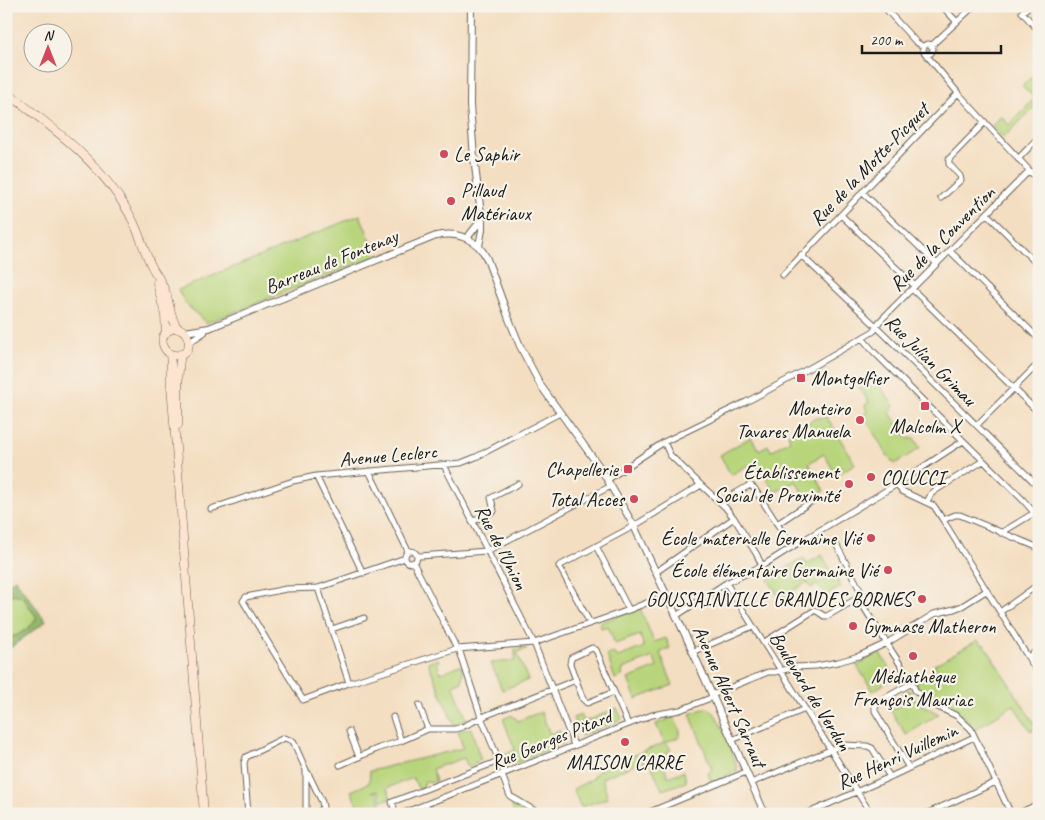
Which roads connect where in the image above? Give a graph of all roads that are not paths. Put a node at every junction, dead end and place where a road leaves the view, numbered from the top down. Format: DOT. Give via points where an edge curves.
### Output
graph roads {
  1 [pos="471,6"];
  2 [pos="883,6"];
  3 [pos="942,6"];
  4 [pos="974,6"];
  5 [pos="1028,6"];
  6 [pos="957,22"];
  7 [pos="1039,31"];
  8 [pos="932,48"];
  9 [pos="924,50"];
  10 [pos="932,62"];
  11 [pos="6,92"];
  12 [pos="958,93"];
  13 [pos="985,122"];
  14 [pos="1039,138"];
  15 [pos="1018,159"];
  16 [pos="1029,171"];
  17 [pos="1039,181"];
  18 [pos="862,192"];
  19 [pos="941,198"];
  20 [pos="481,214"];
  21 [pos="987,214"];
  22 [pos="841,215"];
  23 [pos="467,238"];
  24 [pos="479,246"];
  25 [pos="950,251"];
  26 [pos="801,255"];
  27 [pos="937,264"];
  28 [pos="1039,266"];
  29 [pos="154,269"];
  30 [pos="783,275"];
  31 [pos="914,288"];
  32 [pos="877,327"];
  33 [pos="209,328"];
  34 [pos="182,331"];
  35 [pos="166,333"];
  36 [pos="862,338"];
  37 [pos="1039,339"];
  38 [pos="189,342"];
  39 [pos="170,354"];
  40 [pos="181,354"];
  41 [pos="1039,363"];
  42 [pos="1013,388"];
  43 [pos="560,413"];
  44 [pos="1039,413"];
  45 [pos="976,425"];
  46 [pos="962,441"];
  47 [pos="664,442"];
  48 [pos="983,461"];
  49 [pos="444,465"];
  50 [pos="369,471"];
  51 [pos="178,472"];
  52 [pos="316,476"];
  53 [pos="607,480"];
  54 [pos="518,484"];
  55 [pos="897,484"];
  56 [pos="701,485"];
  57 [pos="611,486"];
  58 [pos="1039,487"];
  59 [pos="812,501"];
  60 [pos="927,502"];
  61 [pos="721,503"];
  62 [pos="211,509"];
  63 [pos="1034,513"];
  64 [pos="734,518"];
  65 [pos="1039,518"];
  66 [pos="943,520"];
  67 [pos="472,522"];
  68 [pos="777,524"];
  69 [pos="634,526"];
  70 [pos="1001,533"];
  71 [pos="836,544"];
  72 [pos="596,546"];
  73 [pos="792,548"];
  74 [pos="1039,548"];
  75 [pos="408,551"];
  76 [pos="487,551"];
  77 [pos="417,555"];
  78 [pos="405,558"];
  79 [pos="413,562"];
  80 [pos="762,566"];
  81 [pos="656,572"];
  82 [pos="363,573"];
  83 [pos="726,583"];
  84 [pos="1039,584"];
  85 [pos="318,588"];
  86 [pos="986,591"];
  87 [pos="666,595"];
  88 [pos="858,598"];
  89 [pos="628,610"];
  90 [pos="1000,612"];
  91 [pos="676,616"];
  92 [pos="364,618"];
  93 [pos="590,623"];
  94 [pos="753,626"];
  95 [pos="332,629"];
  96 [pos="763,642"];
  97 [pos="534,643"];
  98 [pos="887,643"];
  99 [pos="458,649"];
  100 [pos="1039,650"];
  101 [pos="692,652"];
  102 [pos="1028,657"];
  103 [pos="780,671"];
  104 [pos="1039,675"];
  105 [pos="576,680"];
  106 [pos="349,683"];
  107 [pos="912,683"];
  108 [pos="552,689"];
  109 [pos="614,692"];
  110 [pos="712,696"];
  111 [pos="419,704"];
  112 [pos="805,709"];
  113 [pos="393,717"];
  114 [pos="481,717"];
  115 [pos="628,724"];
  116 [pos="428,729"];
  117 [pos="349,731"];
  118 [pos="974,736"];
  119 [pos="732,740"];
  120 [pos="401,741"];
  121 [pos="574,745"];
  122 [pos="830,750"];
  123 [pos="359,757"];
  124 [pos="499,761"];
  125 [pos="340,765"];
  126 [pos="909,768"];
  127 [pos="306,770"];
  128 [pos="746,772"];
  129 [pos="503,774"];
  130 [pos="890,777"];
  131 [pos="996,782"];
  132 [pos="751,783"];
  133 [pos="857,792"];
  134 [pos="1039,804"];
  135 [pos="764,813"];
  136 [pos="204,814"];
  137 [pos="248,814"];
  138 [pos="306,814"];
  139 [pos="315,814"];
  140 [pos="396,814"];
  141 [pos="401,814"];
  142 [pos="540,814"];
  143 [pos="645,814"];
  144 [pos="806,814"];
  145 [pos="871,814"];
  146 [pos="926,814"];
  147 [pos="1011,814"];
  148 [pos="1017,814"];
  1 -- 20 [label="street" via="470,104"];
  2 -- 9 [label="street"];
  3 -- 6 [label="street"];
  4 -- 6 [label="street"];
  5 -- 7 [label="street" via="1022,12"];
  6 -- 8 [label="street"];
  8 -- 9 [label="street" via="928,44"];
  8 -- 10 [label="street"];
  9 -- 10 [label="street"];
  10 -- 12 [label="street"];
  11 -- 29 [label="main road" via="69,141 100,173 133,222"];
  12 -- 13 [label="street"];
  12 -- 18 [label="street, Rue de la Motte-Picquet"];
  13 -- 15 [label="street"];
  13 -- 19 [label="street" via="949,160 961,180"];
  14 -- 15 [label="street"];
  15 -- 16 [label="street"];
  16 -- 17 [label="street"];
  16 -- 21 [label="street, Rue de la Convention"];
  18 -- 22 [label="street, Rue de la Motte-Picquet"];
  18 -- 27 [label="street"];
  20 -- 23 [label="street"];
  20 -- 24 [label="street"];
  21 -- 25 [label="street, Rue de la Convention"];
  21 -- 28 [label="street"];
  22 -- 26 [label="street, Rue de la Motte-Picquet"];
  22 -- 31 [label="street"];
  23 -- 24 [label="street"];
  23 -- 33 [label="street, Barreau de Fontenay" via="453,234 428,239"];
  24 -- 43 [label="street, Avenue Albert Sarraut" via="485,254 520,346"];
  25 -- 27 [label="street, Rue de la Convention"];
  25 -- 37 [label="street"];
  26 -- 30 [label="street, Rue de la Motte-Picquet"];
  26 -- 32 [label="street, Rue Julian Grimau"];
  27 -- 31 [label="street, Rue de la Convention"];
  29 -- 34 [label="main road" via="167,296 172,318"];
  29 -- 35 [label="main road"];
  31 -- 32 [label="street, Rue de la Convention"];
  31 -- 42 [label="street"];
  32 -- 36 [label="street, Rue de la Convention"];
  32 -- 45 [label="street, Rue Julian Grimau"];
  33 -- 34 [label="street, Barreau de Fontenay"];
  33 -- 38 [label="street, Barreau de Fontenay"];
  34 -- 35 [label="main road" via="171,329"];
  34 -- 38 [label="main road"];
  35 -- 39 [label="main road" via="163,346"];
  36 -- 46 [label="street"];
  36 -- 47 [label="street, Rue de la Convention" via="746,402"];
  38 -- 40 [label="main road"];
  39 -- 40 [label="main road"];
  39 -- 51 [label="main road"];
  40 -- 51 [label="main road" via="177,380"];
  41 -- 42 [label="street"];
  42 -- 44 [label="street"];
  42 -- 45 [label="street"];
  43 -- 49 [label="street, Avenue Leclerc" via="476,457"];
  43 -- 53 [label="street, Avenue Albert Sarraut"];
  45 -- 58 [label="street, Rue Julian Grimau"];
  46 -- 48 [label="street"];
  46 -- 55 [label="street"];
  47 -- 53 [label="street, Rue de la Convention"];
  47 -- 56 [label="street" via="670,455"];
  48 -- 60 [label="street" via="936,490"];
  48 -- 63 [label="street"];
  49 -- 50 [label="street, Avenue Leclerc"];
  49 -- 67 [label="street, Rue de l'Union"];
  50 -- 52 [label="street, Avenue Leclerc"];
  50 -- 75 [label="street"];
  51 -- 136 [label="main road"];
  52 -- 62 [label="street, Avenue Leclerc"];
  52 -- 82 [label="street"];
  53 -- 57 [label="street, Avenue Albert Sarraut"];
  54 -- 67 [label="street" via="491,498 494,512"];
  55 -- 60 [label="street" via="902,491"];
  55 -- 73 [label="street"];
  56 -- 61 [label="street"];
  56 -- 69 [label="street"];
  57 -- 69 [label="street, Avenue Albert Sarraut"];
  57 -- 76 [label="street"];
  59 -- 68 [label="street"];
  60 -- 66 [label="street" via="934,506"];
  61 -- 64 [label="street"];
  61 -- 68 [label="street" via="750,485"];
  63 -- 65 [label="street"];
  63 -- 70 [label="street"];
  64 -- 80 [label="street"];
  64 -- 81 [label="street"];
  66 -- 70 [label="street" via="960,515"];
  66 -- 86 [label="street"];
  67 -- 76 [label="street, Rue de l'Union"];
  68 -- 73 [label="street"];
  69 -- 72 [label="street"];
  69 -- 81 [label="street, Avenue Albert Sarraut"];
  70 -- 74 [label="street"];
  71 -- 88 [label="street" via="860,590"];
  72 -- 89 [label="street"];
  72 -- 93 [label="street" via="559,566"];
  73 -- 80 [label="street"];
  75 -- 77 [label="street"];
  75 -- 78 [label="street"];
  76 -- 77 [label="street"];
  76 -- 97 [label="street, Rue de l'Union"];
  77 -- 79 [label="street"];
  78 -- 79 [label="street" via="409,563"];
  78 -- 82 [label="street"];
  79 -- 99 [label="street"];
  80 -- 83 [label="street"];
  81 -- 87 [label="street, Avenue Albert Sarraut"];
  82 -- 85 [label="street"];
  83 -- 91 [label="street"];
  83 -- 94 [label="street, Boulevard de Verdun"];
  84 -- 90 [label="street"];
  85 -- 95 [label="street"];
  85 -- 106 [label="street" via="286,589 246,597 243,601 303,700"];
  86 -- 90 [label="street"];
  86 -- 98 [label="street, Rue Georges Pitard" via="962,606 934,614"];
  87 -- 89 [label="street"];
  87 -- 91 [label="street, Avenue Albert Sarraut"];
  88 -- 96 [label="street" via="827,616 816,610"];
  88 -- 98 [label="street"];
  89 -- 93 [label="street"];
  90 -- 102 [label="street"];
  91 -- 101 [label="street, Avenue Albert Sarraut"];
  92 -- 95 [label="street"];
  93 -- 97 [label="street"];
  94 -- 96 [label="street, Boulevard de Verdun"];
  94 -- 101 [label="street"];
  95 -- 106 [label="street"];
  96 -- 103 [label="street, Boulevard de Verdun"];
  97 -- 99 [label="street"];
  97 -- 108 [label="street, Rue de l'Union"];
  98 -- 103 [label="street, Rue Georges Pitard" via="838,662"];
  98 -- 107 [label="street"];
  99 -- 106 [label="street"];
  99 -- 114 [label="street"];
  100 -- 102 [label="street"];
  101 -- 110 [label="street, Avenue Albert Sarraut"];
  102 -- 104 [label="street"];
  103 -- 110 [label="street, Rue Georges Pitard" via="768,672"];
  103 -- 112 [label="street, Boulevard de Verdun"];
  105 -- 108 [label="street"];
  105 -- 109 [label="street" via="587,703"];
  105 -- 109 [label="street" via="571,658 592,648 596,650"];
  107 -- 118 [label="street" via="928,702 964,721"];
  107 -- 126 [label="street" via="875,706"];
  108 -- 114 [label="street"];
  108 -- 121 [label="street, Rue de l'Union"];
  109 -- 115 [label="street"];
  110 -- 115 [label="street, Rue Georges Pitard" via="680,710 656,713"];
  110 -- 119 [label="street, Avenue Albert Sarraut"];
  111 -- 116 [label="street"];
  112 -- 119 [label="street"];
  112 -- 122 [label="street, Boulevard de Verdun"];
  113 -- 120 [label="street"];
  114 -- 116 [label="street" via="455,729"];
  114 -- 124 [label="street"];
  115 -- 121 [label="street, Rue Georges Pitard"];
  116 -- 120 [label="street"];
  117 -- 123 [label="street"];
  118 -- 126 [label="street, Rue Henri Vuillemin"];
  118 -- 131 [label="street"];
  119 -- 128 [label="street, Avenue Albert Sarraut"];
  120 -- 123 [label="street"];
  121 -- 129 [label="street, Rue Georges Pitard"];
  122 -- 130 [label="street" via="842,745 872,748"];
  122 -- 132 [label="street"];
  122 -- 133 [label="street, Boulevard de Verdun"];
  123 -- 125 [label="street"];
  124 -- 129 [label="street"];
  124 -- 140 [label="street" via="392,802"];
  126 -- 130 [label="street, Rue Henri Vuillemin"];
  127 -- 137 [label="street" via="293,741 289,739 284,738 246,757"];
  127 -- 138 [label="street"];
  127 -- 139 [label="street" via="322,802 323,807"];
  128 -- 132 [label="street, Avenue Albert Sarraut"];
  128 -- 143 [label="street"];
  129 -- 141 [label="street, Rue Georges Pitard"];
  129 -- 142 [label="street" via="510,796"];
  130 -- 133 [label="street, Rue Henri Vuillemin"];
  131 -- 146 [label="street"];
  131 -- 147 [label="street"];
  132 -- 135 [label="street, Avenue Albert Sarraut"];
  133 -- 144 [label="street, Rue Henri Vuillemin"];
  133 -- 145 [label="street, Boulevard de Verdun"];
  134 -- 148 [label="street"];
}
